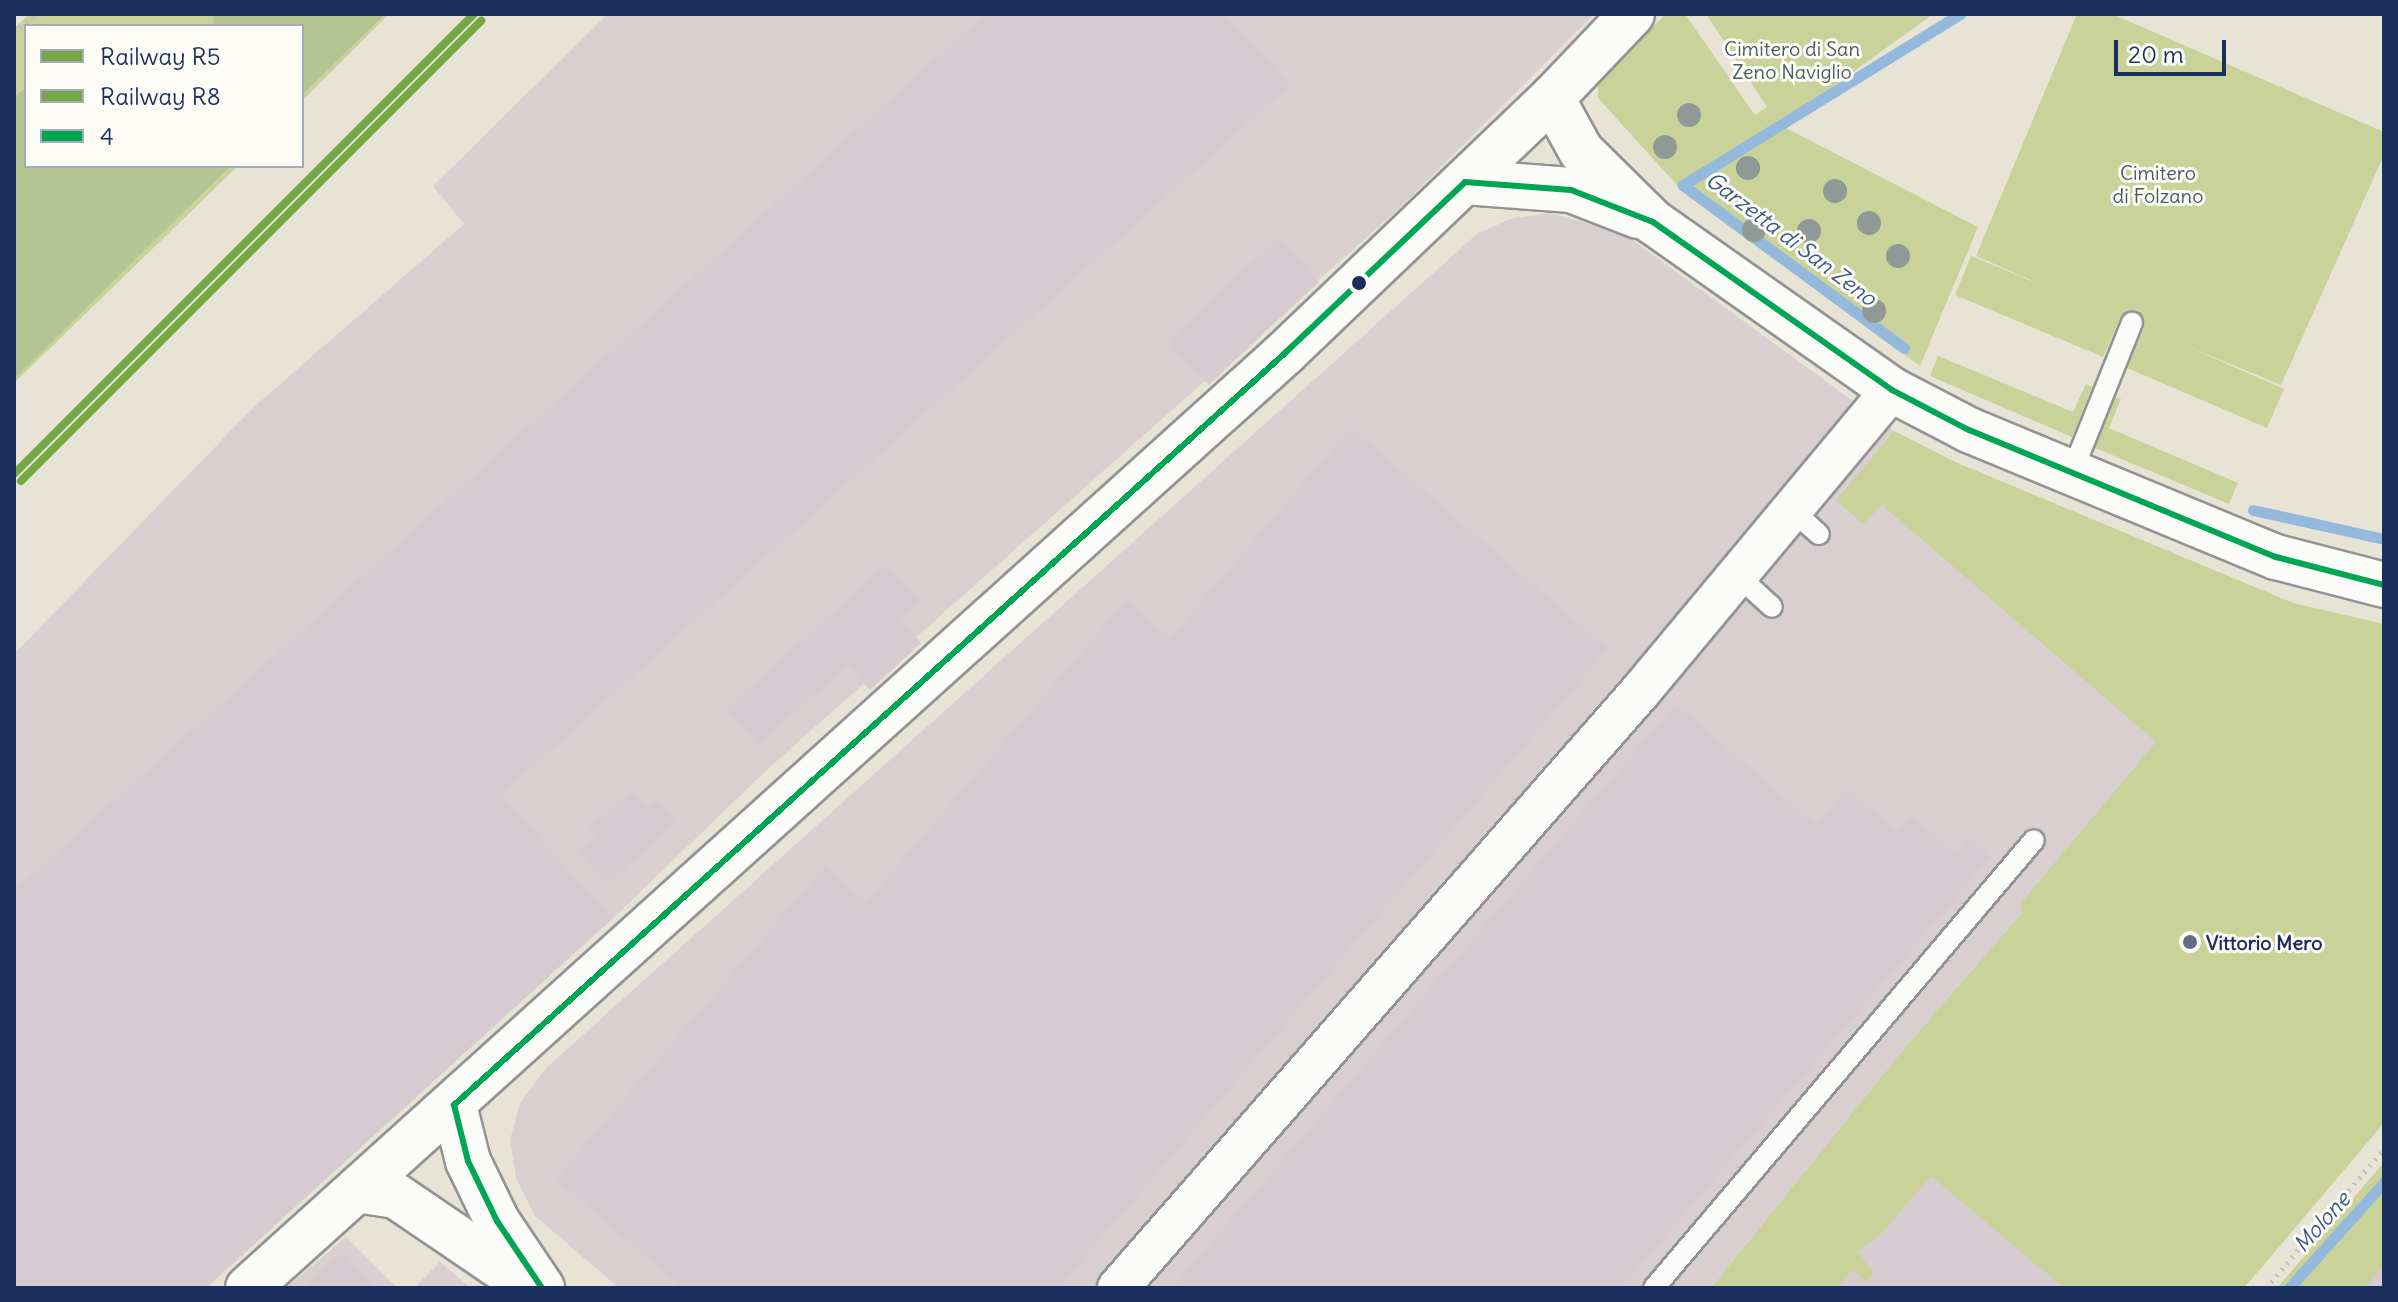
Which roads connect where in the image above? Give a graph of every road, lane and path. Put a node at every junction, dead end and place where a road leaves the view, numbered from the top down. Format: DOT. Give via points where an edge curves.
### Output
graph roads {
  1 [pos="1632,14"];
  2 [pos="1552,98"];
  3 [pos="1465,182"];
  4 [pos="1653,222"];
  5 [pos="2132,323"];
  6 [pos="1892,390"];
  7 [pos="2072,472"];
  8 [pos="1737,575"];
  9 [pos="2384,585"];
  10 [pos="1772,607"];
  11 [pos="2034,840"];
  12 [pos="454,1105"];
  13 [pos="2384,1149"];
  14 [pos="357,1190"];
  15 [pos="248,1288"];
  16 [pos="531,1288"];
  17 [pos="542,1288"];
  18 [pos="1118,1288"];
  19 [pos="1654,1288"];
  20 [pos="2266,1288"];
  1 -- 2 [label="street"];
  2 -- 3 [label="street"];
  2 -- 4 [label="street" via="1581,151"];
  3 -- 4 [label="street" via="1571,190"];
  3 -- 12 [label="street" via="1285,353"];
  4 -- 6 [label="street"];
  5 -- 7 [label="lane"];
  6 -- 7 [label="street" via="1969,430"];
  6 -- 8 [label="street" via="1806,522"];
  7 -- 9 [label="street" via="2276,557"];
  8 -- 10 [label="lane"];
  8 -- 18 [label="street"];
  11 -- 19 [label="lane"];
  12 -- 14 [label="street"];
  12 -- 17 [label="street" via="468,1161 497,1221"];
  13 -- 20 [label="path"];
  14 -- 15 [label="street"];
  14 -- 16 [label="street" via="396,1196"];
}
